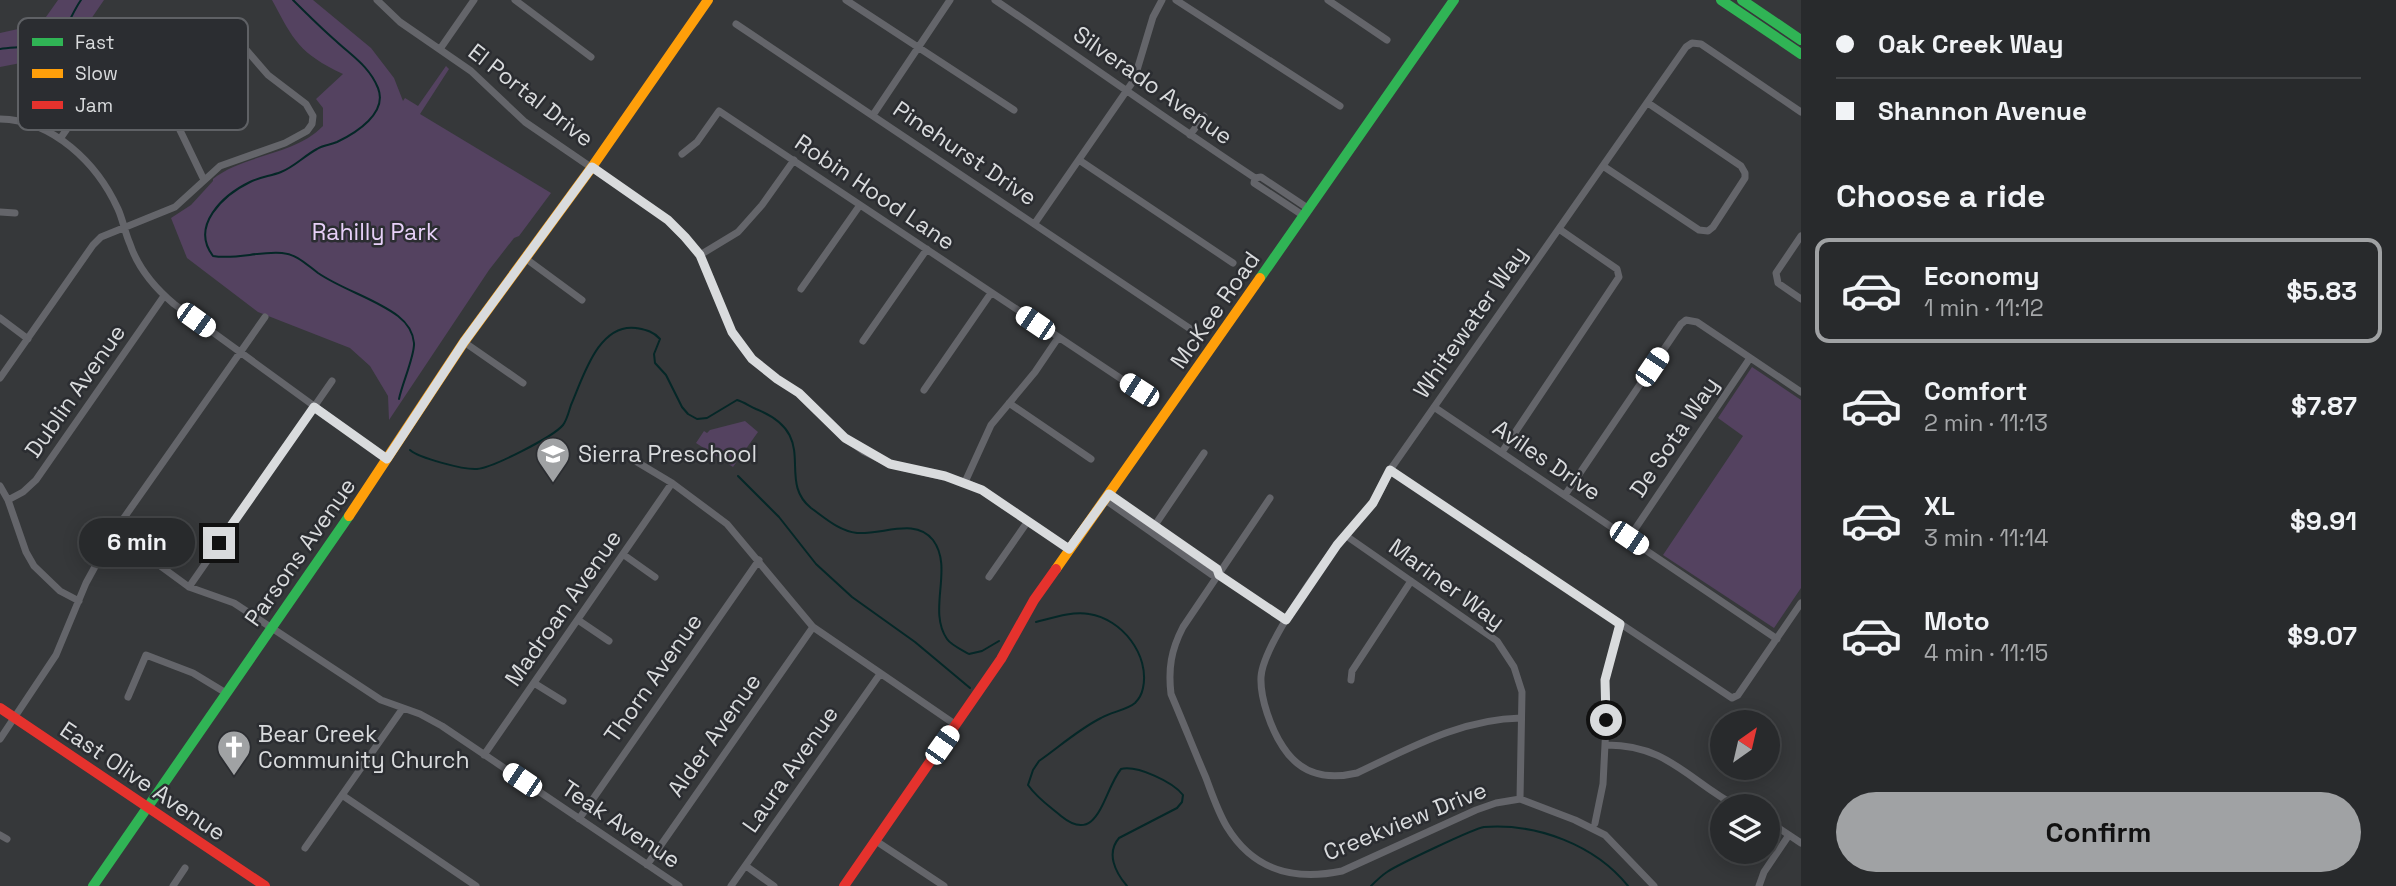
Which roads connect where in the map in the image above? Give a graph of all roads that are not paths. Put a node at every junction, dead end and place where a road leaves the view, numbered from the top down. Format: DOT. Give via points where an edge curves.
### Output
graph roads {
  1 [pos="377,0"];
  2 [pos="474,0"];
  3 [pos="515,0"];
  4 [pos="708,0"];
  5 [pos="846,0"];
  6 [pos="950,0"];
  7 [pos="995,0"];
  8 [pos="1162,0"];
  9 [pos="1176,0"];
  10 [pos="1328,0"];
  11 [pos="1454,0"];
  12 [pos="1721,0"];
  13 [pos="1742,0"];
  14 [pos="736,24"];
  15 [pos="1387,40"];
  16 [pos="1801,40"];
  17 [pos="917,48"];
  18 [pos="440,49"];
  19 [pos="248,52"];
  20 [pos="1801,54"];
  21 [pos="591,57"];
  22 [pos="1128,89"];
  23 [pos="1648,103"];
  24 [pos="1339,106"];
  25 [pos="1014,110"];
  26 [pos="1801,112"];
  27 [pos="873,115"];
  28 [pos="1204,116"];
  29 [pos="0,119"];
  30 [pos="18,121"];
  31 [pos="43,130"];
  32 [pos="66,130"];
  33 [pos="180,130"];
  34 [pos="1191,135"];
  35 [pos="60,139"];
  36 [pos="682,154"];
  37 [pos="794,160"];
  38 [pos="1079,160"];
  39 [pos="1604,166"];
  40 [pos="592,167"];
  41 [pos="204,180"];
  42 [pos="860,205"];
  43 [pos="0,212"];
  44 [pos="1306,212"];
  45 [pos="15,213"];
  46 [pos="1035,223"];
  47 [pos="124,227"];
  48 [pos="1559,229"];
  49 [pos="1801,236"];
  50 [pos="927,249"];
  51 [pos="700,255"];
  52 [pos="525,258"];
  53 [pos="1233,263"];
  54 [pos="802,289"];
  55 [pos="991,293"];
  56 [pos="164,296"];
  57 [pos="1801,299"];
  58 [pos="582,300"];
  59 [pos="265,317"];
  60 [pos="0,318"];
  61 [pos="1189,328"];
  62 [pos="1058,338"];
  63 [pos="27,339"];
  64 [pos="863,341"];
  65 [pos="464,342"];
  66 [pos="240,352"];
  67 [pos="1750,358"];
  68 [pos="0,378"];
  69 [pos="332,381"];
  70 [pos="523,383"];
  71 [pos="924,390"];
  72 [pos="1139,390"];
  73 [pos="1801,392"];
  74 [pos="1009,403"];
  75 [pos="314,407"];
  76 [pos="1434,407"];
  77 [pos="1502,452"];
  78 [pos="1204,453"];
  79 [pos="387,459"];
  80 [pos="1091,459"];
  81 [pos="637,462"];
  82 [pos="1390,470"];
  83 [pos="965,482"];
  84 [pos="672,483"];
  85 [pos="0,486"];
  86 [pos="1565,495"];
  87 [pos="1107,497"];
  88 [pos="1270,498"];
  89 [pos="8,500"];
  90 [pos="1028,521"];
  91 [pos="1153,529"];
  92 [pos="114,532"];
  93 [pos="1345,535"];
  94 [pos="1629,538"];
  95 [pos="1069,549"];
  96 [pos="624,555"];
  97 [pos="759,560"];
  98 [pos="1219,575"];
  99 [pos="655,577"];
  100 [pos="989,578"];
  101 [pos="1411,581"];
  102 [pos="189,587"];
  103 [pos="79,601"];
  104 [pos="1801,603"];
  105 [pos="578,620"];
  106 [pos="1286,620"];
  107 [pos="1620,624"];
  108 [pos="271,627"];
  109 [pos="813,627"];
  110 [pos="1777,639"];
  111 [pos="609,641"];
  112 [pos="880,674"];
  113 [pos="1351,680"];
  114 [pos="534,683"];
  115 [pos="226,693"];
  116 [pos="128,697"];
  117 [pos="563,701"];
  118 [pos="0,708"];
  119 [pos="403,708"];
  120 [pos="15,718"];
  121 [pos="1521,718"];
  122 [pos="956,725"];
  123 [pos="0,739"];
  124 [pos="1605,746"];
  125 [pos="484,755"];
  126 [pos="1719,794"];
  127 [pos="342,795"];
  128 [pos="1520,799"];
  129 [pos="149,808"];
  130 [pos="579,819"];
  131 [pos="1595,824"];
  132 [pos="1780,829"];
  133 [pos="1789,835"];
  134 [pos="876,841"];
  135 [pos="1801,843"];
  136 [pos="305,848"];
  137 [pos="647,865"];
  138 [pos="746,866"];
  139 [pos="185,868"];
  140 [pos="93,886"];
  141 [pos="173,886"];
  142 [pos="265,886"];
  143 [pos="476,886"];
  144 [pos="679,886"];
  145 [pos="731,886"];
  146 [pos="774,886"];
  147 [pos="844,886"];
  148 [pos="944,886"];
  149 [pos="1654,886"];
  150 [pos="1759,886"];
  1 -- 18 [label="street, El Portal Drive"];
  2 -- 18 [label="street"];
  3 -- 21 [label="street"];
  4 -- 40 [label="street, Parsons Avenue"];
  5 -- 17 [label="street"];
  6 -- 17 [label="street"];
  7 -- 22 [label="street, Silverado Avenue"];
  8 -- 22 [label="street"];
  9 -- 24 [label="street"];
  10 -- 15 [label="street"];
  11 -- 44 [label="street, McKee Road"];
  12 -- 20 [label="street"];
  13 -- 16 [label="street"];
  14 -- 27 [label="street, Pinehurst Drive"];
  17 -- 25 [label="street"];
  17 -- 27 [label="street"];
  18 -- 40 [label="street, El Portal Drive" via="525,122"];
  19 -- 41 [label="street" via="268,75 306,104 312,124 272,149 230,162"];
  22 -- 34 [label="street, Silverado Avenue"];
  22 -- 38 [label="street"];
  23 -- 26 [label="street, Whitewater Way" via="1692,43 1701,44"];
  23 -- 39 [label="street, Whitewater Way"];
  23 -- 39 [label="street" via="1745,173 1713,227 1699,230"];
  27 -- 46 [label="street, Pinehurst Drive"];
  28 -- 34 [label="street"];
  29 -- 30 [label="street"];
  31 -- 35 [label="street"];
  32 -- 35 [label="street"];
  33 -- 41 [label="street"];
  34 -- 44 [label="street, Silverado Avenue" via="1255,178 1254,183"];
  35 -- 47 [label="street" via="101,179"];
  36 -- 37 [label="street, Robin Hood Lane" via="697,142 719,111"];
  37 -- 42 [label="street, Robin Hood Lane"];
  37 -- 51 [label="street" via="738,232"];
  38 -- 46 [label="street"];
  38 -- 53 [label="street"];
  39 -- 48 [label="street, Whitewater Way"];
  40 -- 51 [label="street, El Portal Drive" via="668,220"];
  40 -- 52 [label="street, Parsons Avenue"];
  41 -- 47 [label="street" via="175,206"];
  42 -- 50 [label="street, Robin Hood Lane"];
  42 -- 54 [label="street"];
  43 -- 45 [label="street"];
  44 -- 87 [label="street, McKee Road"];
  46 -- 61 [label="street, Pinehurst Drive"];
  47 -- 56 [label="street" via="144,271"];
  47 -- 63 [label="street" via="93,245"];
  48 -- 76 [label="street, Whitewater Way"];
  48 -- 77 [label="street" via="1617,269 1619,277"];
  49 -- 57 [label="street" via="1776,273 1778,283"];
  50 -- 55 [label="street, Robin Hood Lane"];
  50 -- 64 [label="street"];
  51 -- 83 [label="street, El Portal Drive" via="732,332 752,359 799,393 845,438 890,464"];
  52 -- 58 [label="street"];
  52 -- 65 [label="street, Parsons Avenue"];
  55 -- 62 [label="street, Robin Hood Lane"];
  55 -- 71 [label="street"];
  56 -- 66 [label="street"];
  56 -- 89 [label="street, Dublin Avenue" via="36,480"];
  59 -- 66 [label="street"];
  60 -- 63 [label="street"];
  62 -- 72 [label="street, Robin Hood Lane"];
  62 -- 74 [label="street"];
  63 -- 68 [label="street"];
  65 -- 70 [label="street"];
  65 -- 79 [label="street, Parsons Avenue"];
  66 -- 75 [label="street"];
  66 -- 92 [label="street"];
  67 -- 73 [label="street"];
  67 -- 86 [label="street" via="1697,321 1681,324"];
  67 -- 94 [label="street, De Sota Way"];
  69 -- 75 [label="street"];
  74 -- 80 [label="street"];
  74 -- 83 [label="street" via="991,425"];
  75 -- 79 [label="street"];
  75 -- 102 [label="street"];
  76 -- 77 [label="street, Aviles Drive"];
  76 -- 82 [label="street, Whitewater Way"];
  77 -- 86 [label="street, Aviles Drive"];
  78 -- 91 [label="street"];
  79 -- 108 [label="street, Parsons Avenue"];
  81 -- 84 [label="street"];
  82 -- 93 [label="street, Whitewater Way" via="1373,503"];
  82 -- 107 [label="street"];
  83 -- 90 [label="street, El Portal Drive"];
  84 -- 96 [label="street, Madroan Avenue"];
  84 -- 97 [label="street" via="739,535"];
  85 -- 89 [label="street"];
  86 -- 94 [label="street, Aviles Drive"];
  87 -- 91 [label="street"];
  87 -- 95 [label="street, McKee Road"];
  88 -- 98 [label="street, Creekview Drive"];
  89 -- 103 [label="street" via="34,566 54,586"];
  90 -- 95 [label="street, El Portal Drive"];
  90 -- 100 [label="street"];
  91 -- 98 [label="street" via="1217,569"];
  92 -- 102 [label="street, Teak Avenue"];
  92 -- 103 [label="street"];
  93 -- 101 [label="street, Mariner Way"];
  93 -- 106 [label="street, Whitewater Way"];
  94 -- 110 [label="street, Aviles Drive"];
  95 -- 122 [label="street, McKee Road"];
  96 -- 99 [label="street"];
  96 -- 105 [label="street, Madroan Avenue"];
  97 -- 109 [label="street"];
  97 -- 130 [label="street, Thorn Avenue"];
  98 -- 106 [label="street"];
  98 -- 128 [label="street, Creekview Drive" via="1173,646 1171,694 1225,825 1256,860 1295,875 1342,871 1476,810"];
  101 -- 113 [label="street" via="1352,670"];
  101 -- 121 [label="street, Mariner Way" via="1497,641 1514,667 1522,692"];
  102 -- 108 [label="street, Teak Avenue" via="234,604"];
  103 -- 120 [label="street" via="51,664"];
  104 -- 110 [label="street"];
  105 -- 111 [label="street"];
  105 -- 114 [label="street, Madroan Avenue"];
  106 -- 121 [label="street, Whitewater Way" via="1265,662 1261,677 1264,699 1288,755 1310,772 1322,776 1357,773 1463,726"];
  107 -- 110 [label="street" via="1732,698"];
  107 -- 124 [label="street" via="1605,680"];
  108 -- 115 [label="street, Parsons Avenue"];
  108 -- 119 [label="street, Teak Avenue" via="381,700"];
  109 -- 112 [label="street"];
  109 -- 137 [label="street, Alder Avenue"];
  112 -- 122 [label="street"];
  112 -- 138 [label="street, Laura Avenue"];
  114 -- 117 [label="street"];
  114 -- 125 [label="street, Madroan Avenue"];
  115 -- 116 [label="street" via="194,673 146,655"];
  115 -- 129 [label="street, Parsons Avenue"];
  118 -- 120 [label="street, East Olive Avenue"];
  119 -- 125 [label="street, Teak Avenue" via="431,720"];
  119 -- 127 [label="street"];
  120 -- 123 [label="street"];
  120 -- 129 [label="street, East Olive Avenue"];
  121 -- 128 [label="street, Mariner Way"];
  122 -- 134 [label="street, McKee Road"];
  124 -- 126 [label="street" via="1647,750"];
  124 -- 131 [label="street"];
  125 -- 130 [label="street, Teak Avenue"];
  127 -- 136 [label="street"];
  127 -- 143 [label="street"];
  128 -- 149 [label="street, Creekview Drive" via="1605,835"];
  129 -- 140 [label="street, Parsons Avenue"];
  129 -- 142 [label="street, East Olive Avenue"];
  130 -- 137 [label="street, Teak Avenue"];
  132 -- 133 [label="street"];
  133 -- 135 [label="street"];
  133 -- 150 [label="street"];
  134 -- 147 [label="street, McKee Road"];
  134 -- 148 [label="street"];
  137 -- 144 [label="street, Teak Avenue"];
  138 -- 145 [label="street, Laura Avenue"];
  138 -- 146 [label="street"];
  139 -- 141 [label="street"];
}
